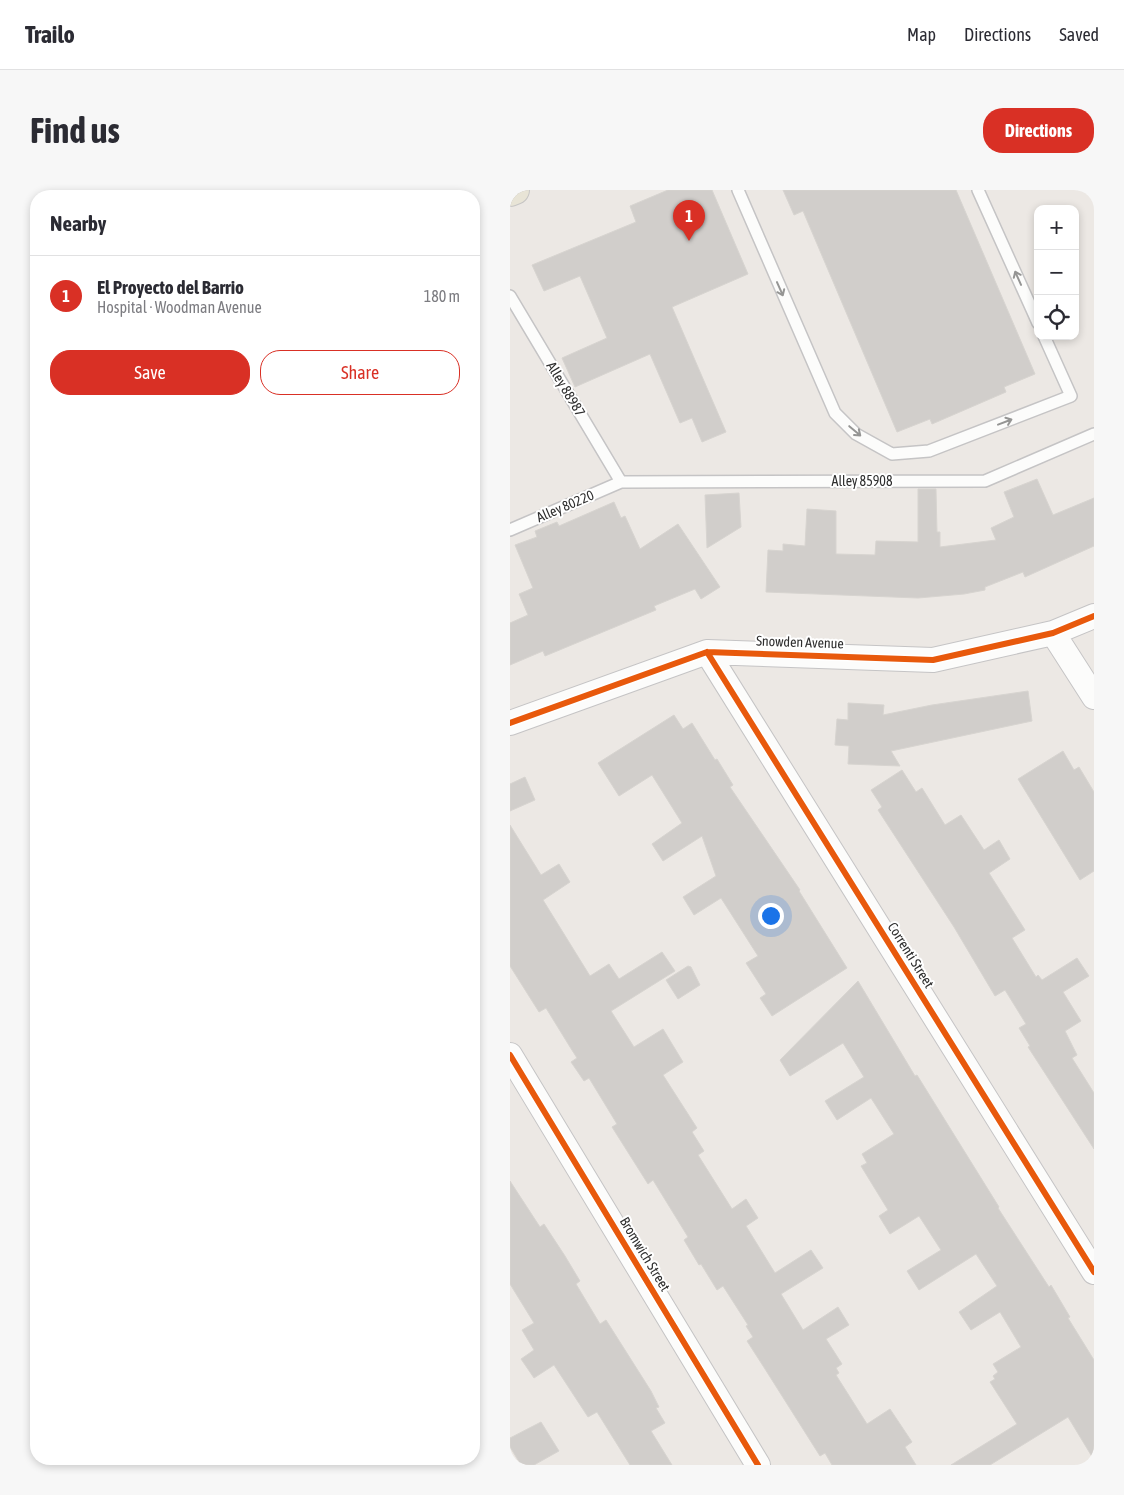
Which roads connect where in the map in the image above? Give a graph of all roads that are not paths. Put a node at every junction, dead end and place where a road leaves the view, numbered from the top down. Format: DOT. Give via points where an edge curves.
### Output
graph roads {
  1 [pos="515,190"];
  2 [pos="738,190"];
  3 [pos="978,190"];
  4 [pos="510,192"];
  5 [pos="511,299"];
  6 [pos="1034,314"];
  7 [pos="1046,340"];
  8 [pos="1094,434"];
  9 [pos="621,482"];
  10 [pos="510,530"];
  11 [pos="1094,616"];
  12 [pos="1053,633"];
  13 [pos="707,652"];
  14 [pos="1094,697"];
  15 [pos="510,722"];
  16 [pos="510,1055"];
  17 [pos="1094,1272"];
  18 [pos="758,1465"];
  1 -- 4 [label="main road"];
  2 -- 7 [label="lane, one-way" via="835,413 856,434 892,454 929,451 1071,396"];
  6 -- 3 [label="lane, one-way"];
  5 -- 9 [label="lane, Alley 88987"];
  8 -- 9 [label="lane, Alley 85908" via="985,481"];
  9 -- 10 [label="lane, Alley 80220"];
  11 -- 12 [label="street, Snowden Avenue"];
  12 -- 13 [label="street, Snowden Avenue" via="933,660"];
  12 -- 14 [label="street"];
  13 -- 15 [label="street, Snowden Avenue"];
  13 -- 17 [label="street, Correnti Street"];
  16 -- 18 [label="street, Bromwich Street"];
}
